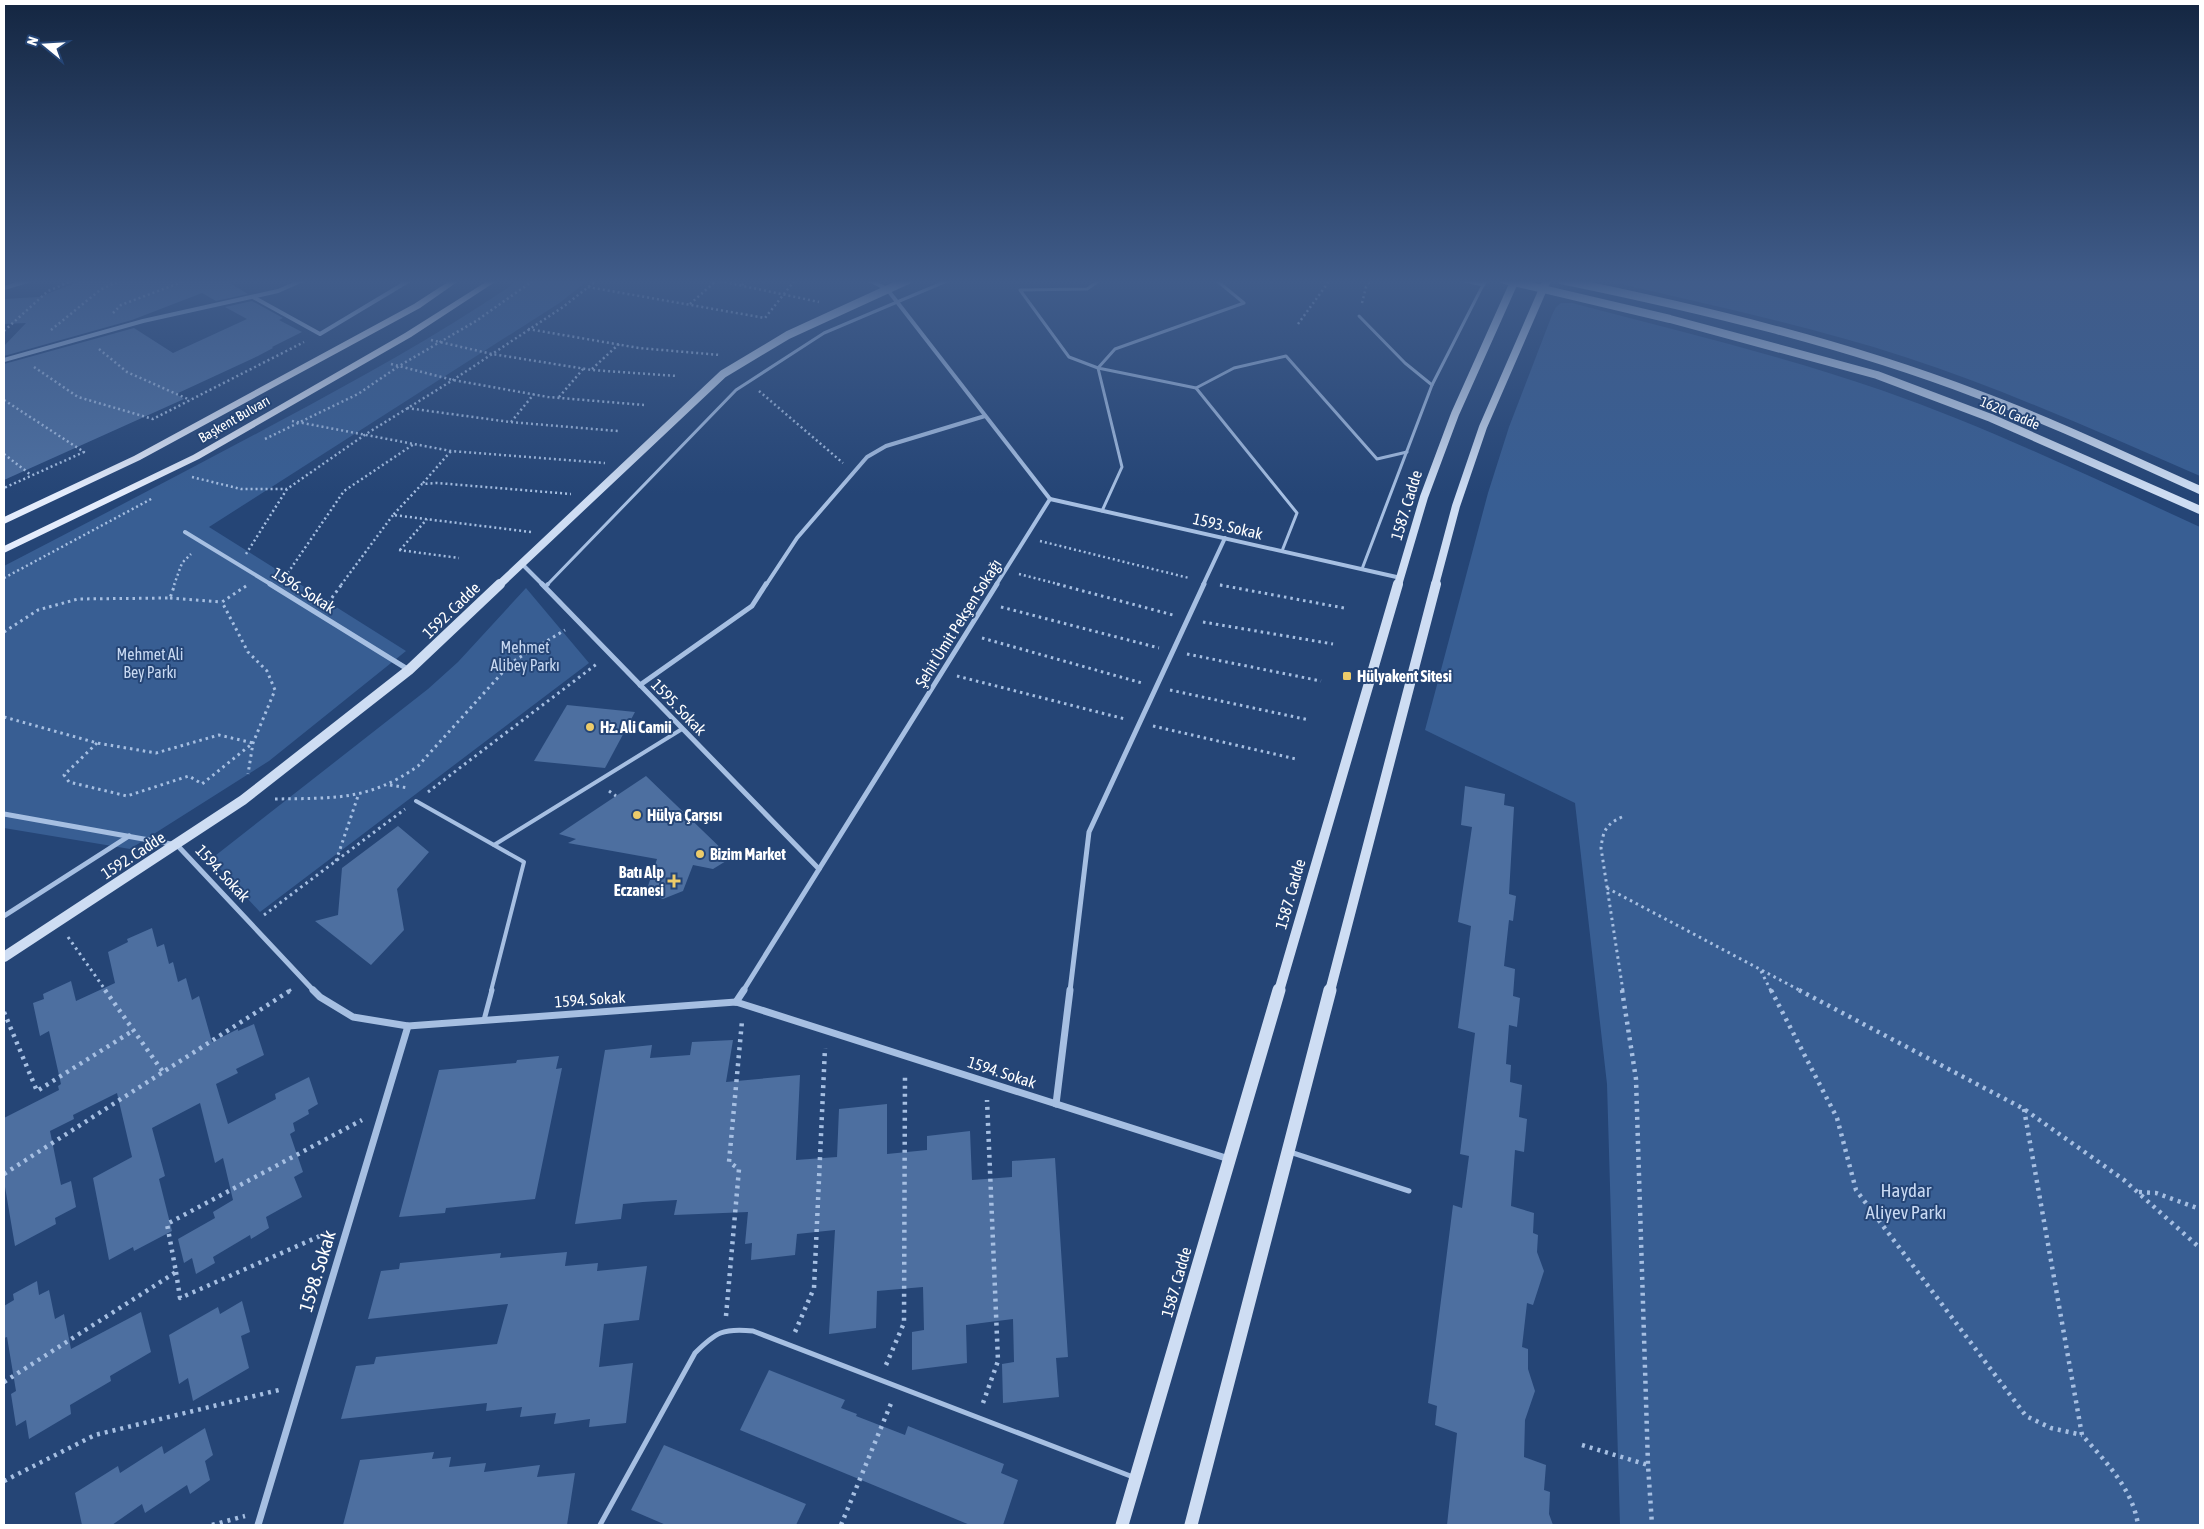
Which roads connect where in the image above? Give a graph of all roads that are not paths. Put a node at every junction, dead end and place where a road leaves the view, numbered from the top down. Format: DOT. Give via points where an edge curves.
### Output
graph roads {
  1 [pos="40,351"];
  2 [pos="333,351"];
  3 [pos="379,351"];
  4 [pos="760,351"];
  5 [pos="796,351"];
  6 [pos="935,351"];
  7 [pos="1065,351"];
  8 [pos="1113,351"];
  9 [pos="1393,351"];
  10 [pos="1449,351"];
  11 [pos="1482,351"];
  12 [pos="1515,351"];
  13 [pos="1790,351"];
  14 [pos="1845,351"];
  15 [pos="4,360"];
  16 [pos="1098,368"];
  17 [pos="1432,385"];
  18 [pos="1196,388"];
  19 [pos="985,416"];
  20 [pos="1406,452"];
  21 [pos="2200,490"];
  22 [pos="1050,499"];
  23 [pos="2200,510"];
  24 [pos="1102,511"];
  25 [pos="4,521"];
  26 [pos="186,532"];
  27 [pos="1225,538"];
  28 [pos="4,550"];
  29 [pos="1282,551"];
  30 [pos="522,563"];
  31 [pos="1362,569"];
  32 [pos="1401,578"];
  33 [pos="545,587"];
  34 [pos="409,670"];
  35 [pos="640,685"];
  36 [pos="682,728"];
  37 [pos="416,801"];
  38 [pos="4,814"];
  39 [pos="129,836"];
  40 [pos="177,844"];
  41 [pos="494,845"];
  42 [pos="819,869"];
  43 [pos="4,916"];
  44 [pos="4,957"];
  45 [pos="736,1002"];
  46 [pos="484,1020"];
  47 [pos="408,1026"];
  48 [pos="1056,1104"];
  49 [pos="1288,1152"];
  50 [pos="1229,1159"];
  51 [pos="1409,1191"];
  52 [pos="1136,1478"];
  53 [pos="258,1525"];
  54 [pos="600,1525"];
  55 [pos="1122,1525"];
  56 [pos="1191,1525"];
  1 -- 15 [label="street"];
  2 -- 25 [label="main road, Başkent Bulvarı" via="137,458"];
  3 -- 28 [label="main road, Başkent Bulvarı" via="170,469"];
  4 -- 30 [label="main road, 1592. Cadde" via="716,380"];
  5 -- 33 [label="lane" via="736,390"];
  6 -- 19 [label="street"];
  7 -- 16 [label="lane" via="1069,357"];
  8 -- 16 [label="lane"];
  9 -- 17 [label="lane"];
  10 -- 17 [label="lane"];
  11 -- 32 [label="main road, 1587. Cadde" via="1424,497"];
  12 -- 49 [label="main road" via="1472,455 1456,506"];
  13 -- 23 [label="main road, 1620. Cadde" via="1877,375 1991,418"];
  14 -- 21 [label="main road, 1620. Cadde" via="2008,406"];
  16 -- 18 [label="lane"];
  16 -- 24 [label="lane" via="1122,467"];
  17 -- 20 [label="lane"];
  18 -- 20 [label="lane" via="1234,368 1286,356 1377,459"];
  18 -- 29 [label="lane" via="1296,513"];
  19 -- 22 [label="street"];
  19 -- 35 [label="street" via="886,446 867,457 797,538 752,606"];
  20 -- 31 [label="lane"];
  22 -- 24 [label="street, 1593. Sokak"];
  22 -- 42 [label="street, Şehit Ümit Pekşen Sokağı"];
  24 -- 27 [label="street, 1593. Sokak"];
  26 -- 34 [label="street, 1596. Sokak"];
  27 -- 29 [label="street, 1593. Sokak"];
  27 -- 48 [label="street" via="1090,832"];
  29 -- 31 [label="street, 1593. Sokak"];
  30 -- 33 [label="street, 1595. Sokak"];
  30 -- 34 [label="main road, 1592. Cadde"];
  31 -- 32 [label="street, 1593. Sokak"];
  32 -- 50 [label="main road, 1587. Cadde"];
  33 -- 35 [label="street, 1595. Sokak"];
  34 -- 40 [label="main road, 1592. Cadde" via="243,800"];
  35 -- 36 [label="street, 1595. Sokak"];
  36 -- 41 [label="lane"];
  36 -- 42 [label="street, 1595. Sokak"];
  37 -- 41 [label="lane"];
  38 -- 39 [label="street, 1594. Sokak"];
  39 -- 40 [label="street, 1594. Sokak"];
  39 -- 43 [label="street"];
  40 -- 44 [label="main road, 1592. Cadde"];
  40 -- 47 [label="street, 1594. Sokak" via="320,997 354,1017"];
  41 -- 46 [label="lane" via="524,862"];
  42 -- 45 [label="street, Şehit Ümit Pekşen Sokağı"];
  45 -- 46 [label="street, 1594. Sokak"];
  45 -- 48 [label="street, 1594. Sokak"];
  46 -- 47 [label="street, 1594. Sokak"];
  47 -- 53 [label="street, 1598. Sokak"];
  48 -- 50 [label="street, 1594. Sokak"];
  49 -- 51 [label="lane"];
  49 -- 56 [label="main road"];
  50 -- 52 [label="main road, 1587. Cadde"];
  52 -- 54 [label="lane" via="753,1330 733,1329 706,1342 685,1368"];
  52 -- 55 [label="main road, 1587. Cadde"];
}
